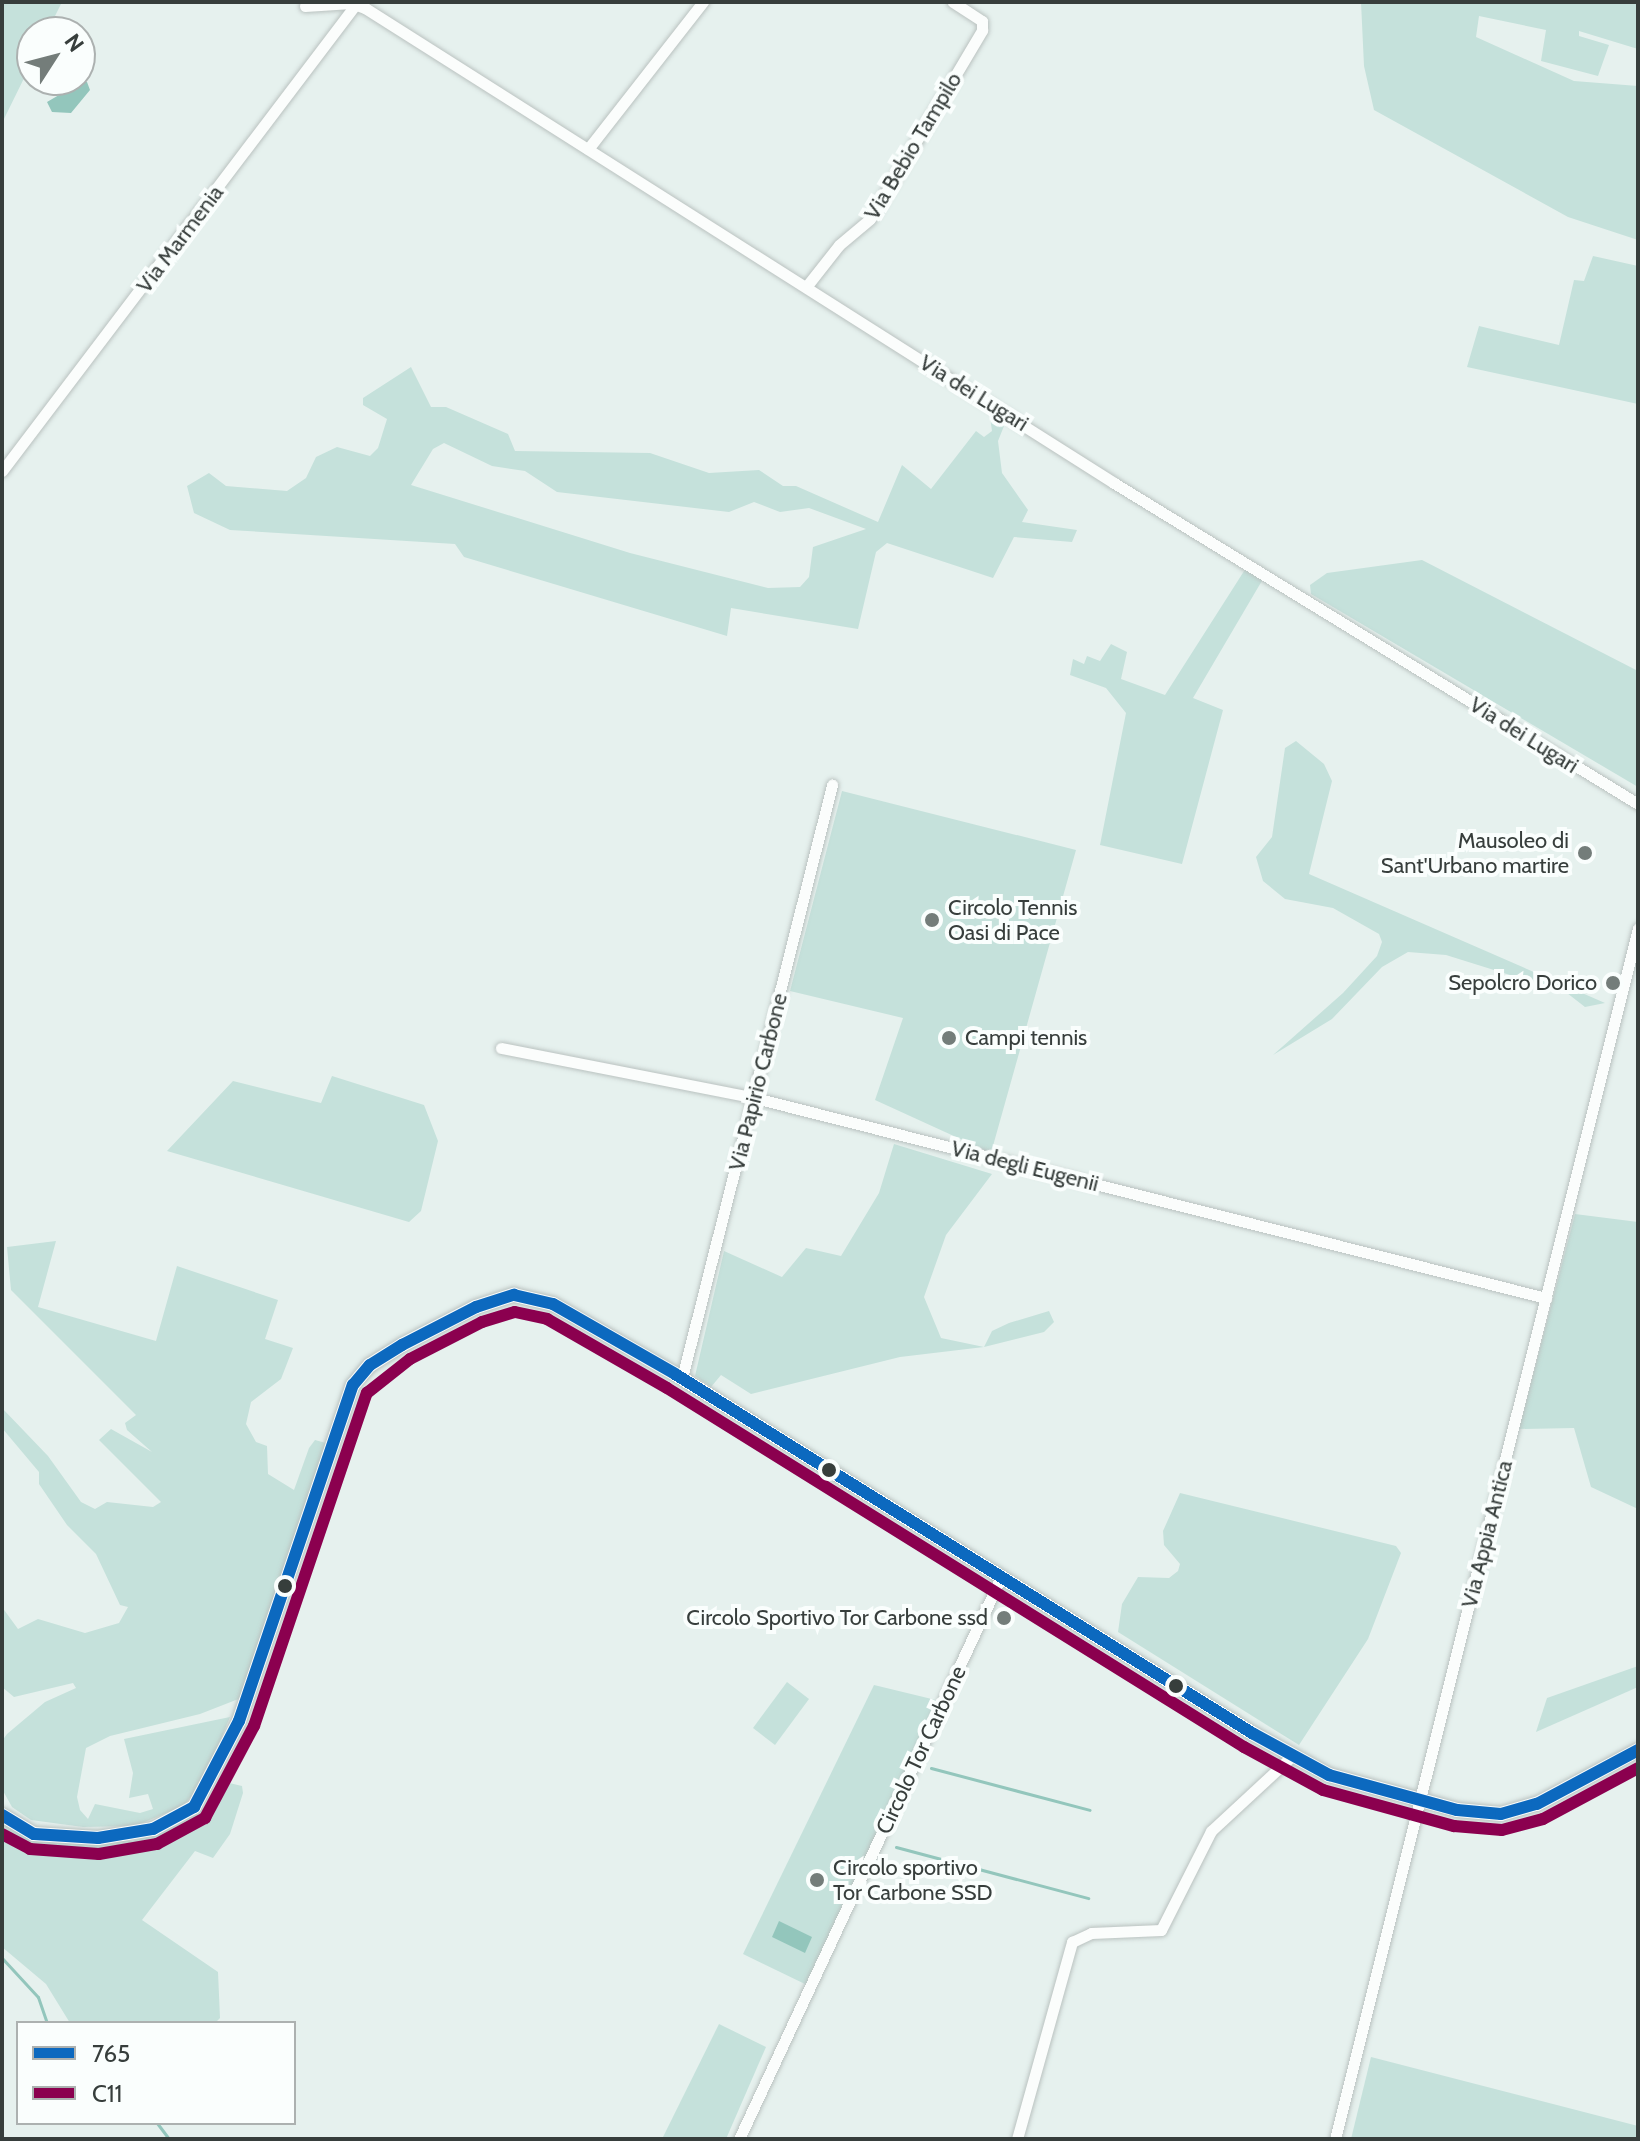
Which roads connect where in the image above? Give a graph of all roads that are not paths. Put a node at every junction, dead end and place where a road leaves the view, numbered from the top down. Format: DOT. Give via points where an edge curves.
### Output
graph roads {
  1 [pos="703,2"];
  2 [pos="953,2"];
  3 [pos="356,4"];
  4 [pos="305,6"];
  5 [pos="588,149"];
  6 [pos="806,287"];
  7 [pos="2,471"];
  8 [pos="832,785"];
  9 [pos="1638,804"];
  10 [pos="1638,928"];
  11 [pos="501,1048"];
  12 [pos="755,1098"];
  13 [pos="1546,1298"];
  14 [pos="682,1378"];
  15 [pos="1001,1577"];
  16 [pos="1638,1750"];
  17 [pos="1291,1757"];
  18 [pos="1420,1801"];
  19 [pos="2,1815"];
  20 [pos="739,2139"];
  21 [pos="1017,2139"];
  22 [pos="1335,2139"];
  1 -- 5 [label="street"];
  2 -- 6 [label="street, Via Bebio Tampilo" via="982,21 982,30 870,219 839,245"];
  3 -- 4 [label="street"];
  3 -- 5 [label="street, Via dei Lugari"];
  3 -- 7 [label="street, Via Marmenia"];
  5 -- 6 [label="street, Via dei Lugari"];
  6 -- 9 [label="street, Via dei Lugari"];
  8 -- 12 [label="street, Via Papirio Carbone"];
  10 -- 13 [label="street, Via Appia Antica"];
  11 -- 12 [label="street, Via degli Eugenii"];
  12 -- 13 [label="street, Via degli Eugenii"];
  12 -- 14 [label="street, Via Papirio Carbone"];
  13 -- 18 [label="street, Via Appia Antica"];
  14 -- 15 [label="main road"];
  14 -- 19 [label="main road" via="558,1306 524,1296 476,1307 382,1357 363,1372 348,1395 239,1721 197,1803 165,1825 115,1837 34,1834"];
  15 -- 17 [label="main road"];
  15 -- 20 [label="street, Circolo Tor Carbone"];
  16 -- 18 [label="main road" via="1516,1812 1480,1814"];
  17 -- 18 [label="main road" via="1353,1784"];
  17 -- 21 [label="street" via="1211,1831 1161,1930 1091,1933 1072,1942"];
  18 -- 22 [label="street, Via Appia Antica"];
}
